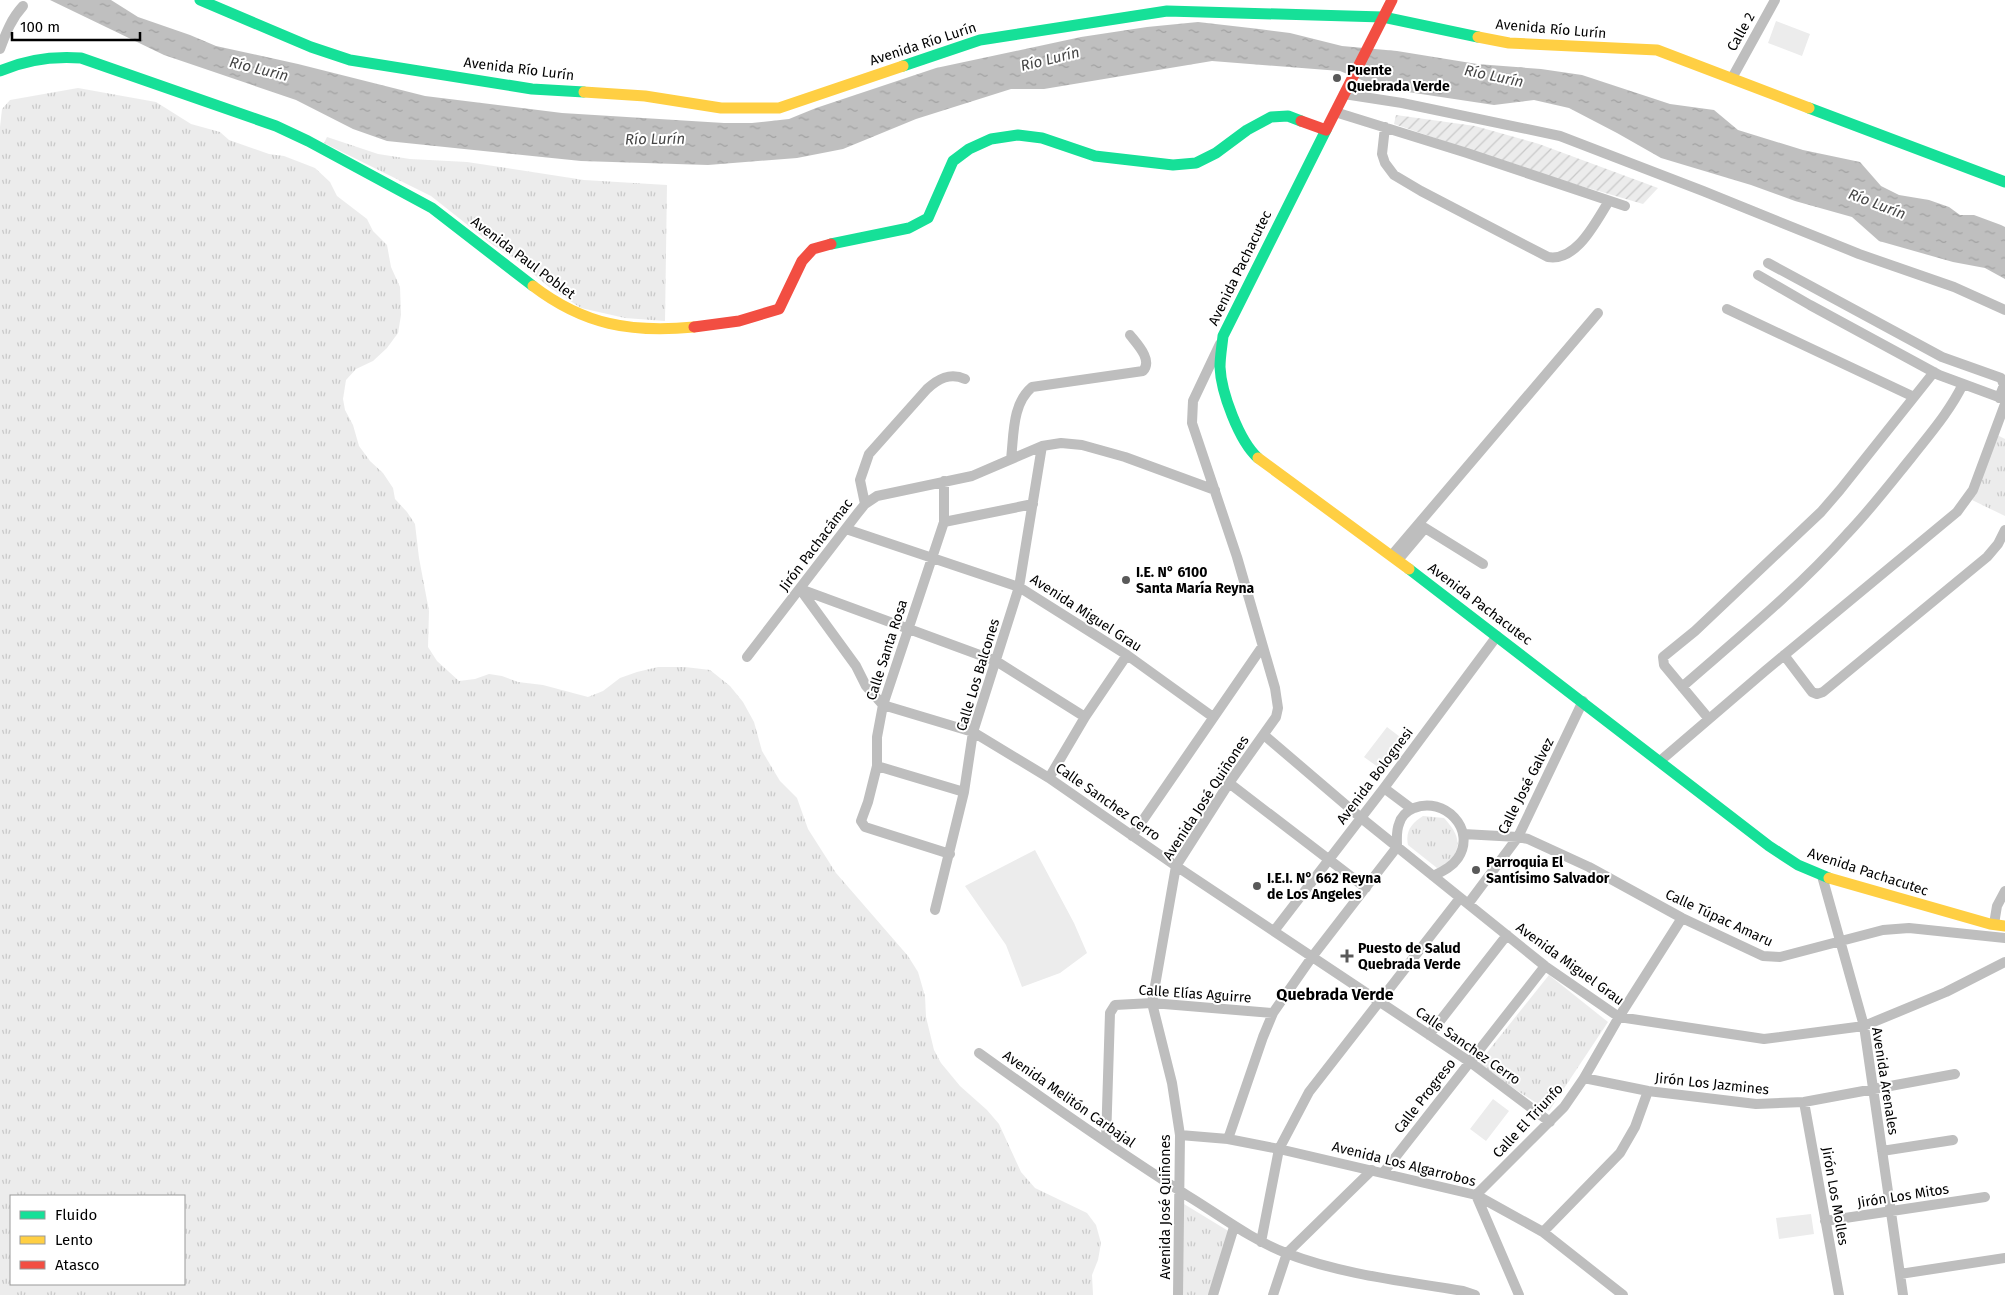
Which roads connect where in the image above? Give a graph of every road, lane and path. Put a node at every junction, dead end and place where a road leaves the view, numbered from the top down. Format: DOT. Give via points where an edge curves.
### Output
graph roads {
  1 [pos="200,0"];
  2 [pos="1392,0"];
  3 [pos="1775,0"];
  4 [pos="23,6"];
  5 [pos="1380,22"];
  6 [pos="0,50"];
  7 [pos="0,71"];
  8 [pos="1732,78"];
  9 [pos="1346,90"];
  10 [pos="1335,112"];
  11 [pos="1385,127"];
  12 [pos="1326,130"];
  13 [pos="2005,182"];
  14 [pos="1609,201"];
  15 [pos="1625,206"];
  16 [pos="1768,263"];
  17 [pos="1758,275"];
  18 [pos="1727,309"];
  19 [pos="2005,310"];
  20 [pos="1598,313"];
  21 [pos="1130,335"];
  22 [pos="1223,336"];
  23 [pos="1934,372"];
  24 [pos="965,379"];
  25 [pos="1963,384"];
  26 [pos="1914,397"];
  27 [pos="2003,400"];
  28 [pos="1042,446"];
  29 [pos="1011,459"];
  30 [pos="944,481"];
  31 [pos="1215,490"];
  32 [pos="865,504"];
  33 [pos="1033,504"];
  34 [pos="944,522"];
  35 [pos="846,529"];
  36 [pos="2005,530"];
  37 [pos="1395,557"];
  38 [pos="932,558"];
  39 [pos="1483,564"];
  40 [pos="1019,587"];
  41 [pos="800,589"];
  42 [pos="909,628"];
  43 [pos="1497,636"];
  44 [pos="1262,646"];
  45 [pos="1128,655"];
  46 [pos="1784,655"];
  47 [pos="747,657"];
  48 [pos="996,661"];
  49 [pos="1682,687"];
  50 [pos="1583,701"];
  51 [pos="883,705"];
  52 [pos="1085,717"];
  53 [pos="1214,717"];
  54 [pos="1708,719"];
  55 [pos="973,732"];
  56 [pos="1264,735"];
  57 [pos="1660,761"];
  58 [pos="877,766"];
  59 [pos="1049,778"];
  60 [pos="1229,783"];
  61 [pos="1384,788"];
  62 [pos="964,792"];
  63 [pos="1412,809"];
  64 [pos="1360,817"];
  65 [pos="1463,834"];
  66 [pos="1132,836"];
  67 [pos="1518,837"];
  68 [pos="1397,847"];
  69 [pos="950,854"];
  70 [pos="1328,860"];
  71 [pos="1176,866"];
  72 [pos="1434,876"];
  73 [pos="1822,876"];
  74 [pos="1366,888"];
  75 [pos="2005,892"];
  76 [pos="1464,901"];
  77 [pos="935,910"];
  78 [pos="1682,918"];
  79 [pos="2000,925"];
  80 [pos="1274,931"];
  81 [pos="1507,935"];
  82 [pos="2005,938"];
  83 [pos="1839,943"];
  84 [pos="1312,957"];
  85 [pos="2005,962"];
  86 [pos="1545,966"];
  87 [pos="1379,1002"];
  88 [pos="1152,1003"];
  89 [pos="1273,1013"];
  90 [pos="1619,1017"];
  91 [pos="1864,1026"];
  92 [pos="1429,1035"];
  93 [pos="979,1053"];
  94 [pos="1470,1062"];
  95 [pos="1955,1074"];
  96 [pos="1584,1078"];
  97 [pos="1873,1090"];
  98 [pos="1648,1091"];
  99 [pos="1804,1102"];
  100 [pos="1550,1122"];
  101 [pos="1180,1135"];
  102 [pos="1228,1139"];
  103 [pos="1953,1140"];
  104 [pos="1106,1141"];
  105 [pos="1279,1149"];
  106 [pos="1882,1151"];
  107 [pos="1372,1170"];
  108 [pos="1383,1173"];
  109 [pos="1180,1191"];
  110 [pos="1476,1195"];
  111 [pos="1984,1197"];
  112 [pos="1891,1211"];
  113 [pos="1825,1222"];
  114 [pos="1234,1227"];
  115 [pos="1543,1232"];
  116 [pos="1261,1242"];
  117 [pos="1286,1253"];
  118 [pos="2005,1258"];
  119 [pos="1900,1274"];
  120 [pos="1178,1295"];
  121 [pos="1213,1295"];
  122 [pos="1273,1295"];
  123 [pos="1475,1295"];
  124 [pos="1519,1295"];
  125 [pos="1623,1295"];
  126 [pos="1839,1295"];
  127 [pos="1903,1295"];
  1 -- 5 [label="main road, Avenida Río Lurín" via="350,60 532,88 645,96 721,108 779,108 980,40 1167,11"];
  2 -- 5 [label="main road"];
  3 -- 8 [label="street, Calle 2"];
  4 -- 6 [label="street" via="8,27"];
  5 -- 8 [label="main road, Avenida Río Lurín" via="1509,43 1657,50"];
  5 -- 9 [label="main road"];
  7 -- 12 [label="main road, Avenida Paul Poblet" via="36,60 81,58 276,126 432,208 571,313 599,322 640,328 741,322 779,309 802,261 813,249 909,228 928,218 953,161 990,139 1018,135 1042,138 1095,156 1173,165 1196,162 1209,156 1271,117 1288,116"];
  8 -- 13 [label="main road, Avenida Río Lurín"];
  9 -- 10 [label="main road"];
  9 -- 19 [label="street" via="1560,136"];
  10 -- 11 [label="street"];
  10 -- 12 [label="main road"];
  11 -- 14 [label="street"];
  11 -- 14 [label="street" via="1382,154 1394,175 1548,257 1560,257 1576,247"];
  12 -- 22 [label="main road, Avenida Pachacutec"];
  14 -- 15 [label="street"];
  16 -- 27 [label="street" via="1942,357 2001,378"];
  17 -- 23 [label="street"];
  18 -- 26 [label="street"];
  20 -- 37 [label="street"];
  21 -- 29 [label="street" via="1147,362 1144,372 1032,387 1024,394 1016,411"];
  22 -- 31 [label="street, Avenida José Quiñones" via="1191,410 1192,423"];
  22 -- 37 [label="main road, Avenida Pachacutec" via="1220,366 1229,408 1241,435 1256,456"];
  23 -- 25 [label="street"];
  23 -- 26 [label="street"];
  24 -- 32 [label="street" via="950,376 938,380 869,454 860,480"];
  25 -- 27 [label="street"];
  25 -- 49 [label="street" via="1916,451 1846,536 1768,612"];
  26 -- 49 [label="street" via="1821,512 1663,657 1664,665"];
  27 -- 46 [label="street" via="1973,490 1957,512"];
  28 -- 29 [label="street, Jirón Pachacámac"];
  28 -- 31 [label="street, Jirón Pachacámac" via="1061,443 1082,445"];
  28 -- 33 [label="street, Calle Los Balcones"];
  29 -- 30 [label="street, Jirón Pachacámac" via="972,476"];
  30 -- 32 [label="street, Jirón Pachacámac" via="876,496"];
  30 -- 34 [label="street, Calle Santa Rosa"];
  31 -- 44 [label="street, Avenida José Quiñones"];
  32 -- 35 [label="street, Jirón Pachacámac"];
  33 -- 34 [label="street"];
  33 -- 40 [label="street, Calle Los Balcones"];
  34 -- 38 [label="street, Calle Santa Rosa"];
  35 -- 38 [label="street, Avenida Miguel Grau"];
  35 -- 41 [label="street, Jirón Pachacámac"];
  36 -- 46 [label="street" via="1987,557 1823,692 1812,692"];
  37 -- 39 [label="street" via="1425,528"];
  37 -- 43 [label="main road, Avenida Pachacutec"];
  38 -- 40 [label="street, Avenida Miguel Grau"];
  38 -- 42 [label="street, Calle Santa Rosa"];
  40 -- 45 [label="street, Avenida Miguel Grau"];
  40 -- 48 [label="street, Calle Los Balcones"];
  41 -- 42 [label="street"];
  41 -- 47 [label="street, Jirón Pachacámac"];
  41 -- 51 [label="street" via="856,666 866,686"];
  42 -- 48 [label="street"];
  42 -- 51 [label="street, Calle Santa Rosa"];
  43 -- 50 [label="main road, Avenida Pachacutec"];
  43 -- 61 [label="street, Avenida Bolognesi"];
  44 -- 53 [label="street"];
  44 -- 56 [label="street, Avenida José Quiñones" via="1278,708"];
  45 -- 52 [label="street"];
  45 -- 53 [label="street, Avenida Miguel Grau"];
  46 -- 54 [label="street"];
  48 -- 52 [label="street"];
  48 -- 55 [label="street, Calle Los Balcones"];
  49 -- 54 [label="street"];
  50 -- 57 [label="main road, Avenida Pachacutec"];
  50 -- 67 [label="street, Calle José Galvez"];
  51 -- 55 [label="street, Calle Sanchez Cerro"];
  51 -- 58 [label="street, Calle Santa Rosa" via="877,736"];
  52 -- 59 [label="street"];
  53 -- 66 [label="street"];
  54 -- 57 [label="street"];
  55 -- 59 [label="street, Calle Sanchez Cerro"];
  55 -- 62 [label="street, Calle Los Balcones"];
  56 -- 60 [label="street, Avenida José Quiñones"];
  56 -- 64 [label="street, Avenida Miguel Grau"];
  57 -- 73 [label="main road, Avenida Pachacutec" via="1769,846"];
  58 -- 62 [label="street"];
  58 -- 69 [label="street, Calle Santa Rosa" via="861,821 865,827"];
  59 -- 66 [label="street, Calle Sanchez Cerro"];
  60 -- 70 [label="street"];
  60 -- 71 [label="street, Avenida José Quiñones"];
  61 -- 63 [label="street"];
  61 -- 64 [label="street, Avenida Bolognesi"];
  62 -- 69 [label="street, Calle Los Balcones"];
  63 -- 65 [label="street" via="1422,805 1444,808 1453,815"];
  63 -- 68 [label="street" via="1399,824"];
  64 -- 68 [label="street, Avenida Miguel Grau"];
  64 -- 70 [label="street, Avenida Bolognesi"];
  65 -- 67 [label="street, Calle Túpac Amaru"];
  65 -- 72 [label="street" via="1459,856 1451,866"];
  66 -- 71 [label="street, Calle Sanchez Cerro"];
  67 -- 76 [label="street, Calle José Galvez"];
  67 -- 78 [label="street, Calle Túpac Amaru" via="1589,867"];
  68 -- 72 [label="street, Avenida Miguel Grau"];
  68 -- 74 [label="street"];
  69 -- 77 [label="street, Calle Los Balcones"];
  70 -- 74 [label="street"];
  70 -- 80 [label="street, Avenida Bolognesi"];
  71 -- 80 [label="street, Calle Sanchez Cerro"];
  71 -- 88 [label="street, Avenida José Quiñones"];
  72 -- 76 [label="street, Avenida Miguel Grau"];
  73 -- 79 [label="main road, Avenida Pachacutec"];
  73 -- 83 [label="street, Avenida Arenales"];
  74 -- 84 [label="street"];
  75 -- 79 [label="street" via="1997,906"];
  76 -- 81 [label="street, Avenida Miguel Grau"];
  76 -- 87 [label="street, Calle José Galvez"];
  78 -- 83 [label="street, Calle Túpac Amaru" via="1770,958"];
  78 -- 90 [label="street, Calle El Triunfo"];
  80 -- 84 [label="street, Calle Sanchez Cerro"];
  81 -- 86 [label="street, Avenida Miguel Grau"];
  81 -- 92 [label="street"];
  82 -- 83 [label="street, Calle Túpac Amaru" via="1909,928 1883,930"];
  83 -- 91 [label="street, Avenida Arenales"];
  84 -- 87 [label="street, Calle Sanchez Cerro"];
  84 -- 89 [label="street"];
  85 -- 91 [label="street, Avenida Miguel Grau" via="1946,992"];
  86 -- 90 [label="street, Avenida Miguel Grau"];
  86 -- 94 [label="street, Calle Progreso"];
  87 -- 92 [label="street, Calle Sanchez Cerro"];
  87 -- 105 [label="street, Calle José Galvez" via="1309,1092"];
  88 -- 89 [label="street, Calle Elías Aguirre"];
  88 -- 101 [label="street, Avenida José Quiñones" via="1172,1084"];
  88 -- 104 [label="street, Calle Elías Aguirre" via="1111,1008"];
  89 -- 102 [label="street"];
  90 -- 91 [label="street, Avenida Miguel Grau" via="1764,1039"];
  90 -- 96 [label="street, Calle El Triunfo"];
  91 -- 97 [label="street, Avenida Arenales"];
  92 -- 94 [label="street, Calle Sanchez Cerro"];
  93 -- 104 [label="street, Avenida Melitón Carbajal"];
  94 -- 100 [label="street, Calle Sanchez Cerro"];
  94 -- 108 [label="street, Calle Progreso"];
  95 -- 97 [label="street, Jirón Los Jazmines"];
  96 -- 98 [label="street, Jirón Los Jazmines"];
  96 -- 100 [label="street, Calle El Triunfo"];
  97 -- 99 [label="street, Jirón Los Jazmines"];
  97 -- 106 [label="street, Avenida Arenales"];
  98 -- 99 [label="street, Jirón Los Jazmines" via="1756,1104"];
  98 -- 115 [label="street" via="1635,1127 1620,1153"];
  99 -- 113 [label="street, Jirón Los Molles"];
  100 -- 110 [label="street, Calle El Triunfo"];
  101 -- 102 [label="street, Avenida Los Algarrobos"];
  101 -- 109 [label="street, Avenida José Quiñones"];
  102 -- 105 [label="street, Avenida Los Algarrobos"];
  103 -- 106 [label="street"];
  104 -- 109 [label="street, Avenida Melitón Carbajal"];
  105 -- 107 [label="street, Avenida Los Algarrobos"];
  105 -- 116 [label="street, Calle José Galvez"];
  106 -- 112 [label="street, Avenida Arenales"];
  107 -- 108 [label="street, Avenida Los Algarrobos"];
  107 -- 117 [label="street"];
  108 -- 110 [label="street, Avenida Los Algarrobos"];
  109 -- 114 [label="street, Avenida Melitón Carbajal"];
  109 -- 120 [label="street, Avenida José Quiñones"];
  110 -- 115 [label="street, Avenida Los Algarrobos"];
  110 -- 124 [label="street"];
  111 -- 112 [label="street, Jirón Los Mitos"];
  112 -- 113 [label="street, Jirón Los Mitos"];
  112 -- 119 [label="street, Avenida Arenales"];
  113 -- 126 [label="street, Jirón Los Molles"];
  114 -- 116 [label="street, Avenida Melitón Carbajal"];
  114 -- 121 [label="street"];
  115 -- 125 [label="street, Avenida Los Algarrobos"];
  116 -- 117 [label="street, Avenida Melitón Carbajal"];
  117 -- 122 [label="street"];
  117 -- 123 [label="street, Avenida Melitón Carbajal" via="1332,1269"];
  118 -- 119 [label="street"];
  119 -- 127 [label="street, Avenida Arenales"];
}
